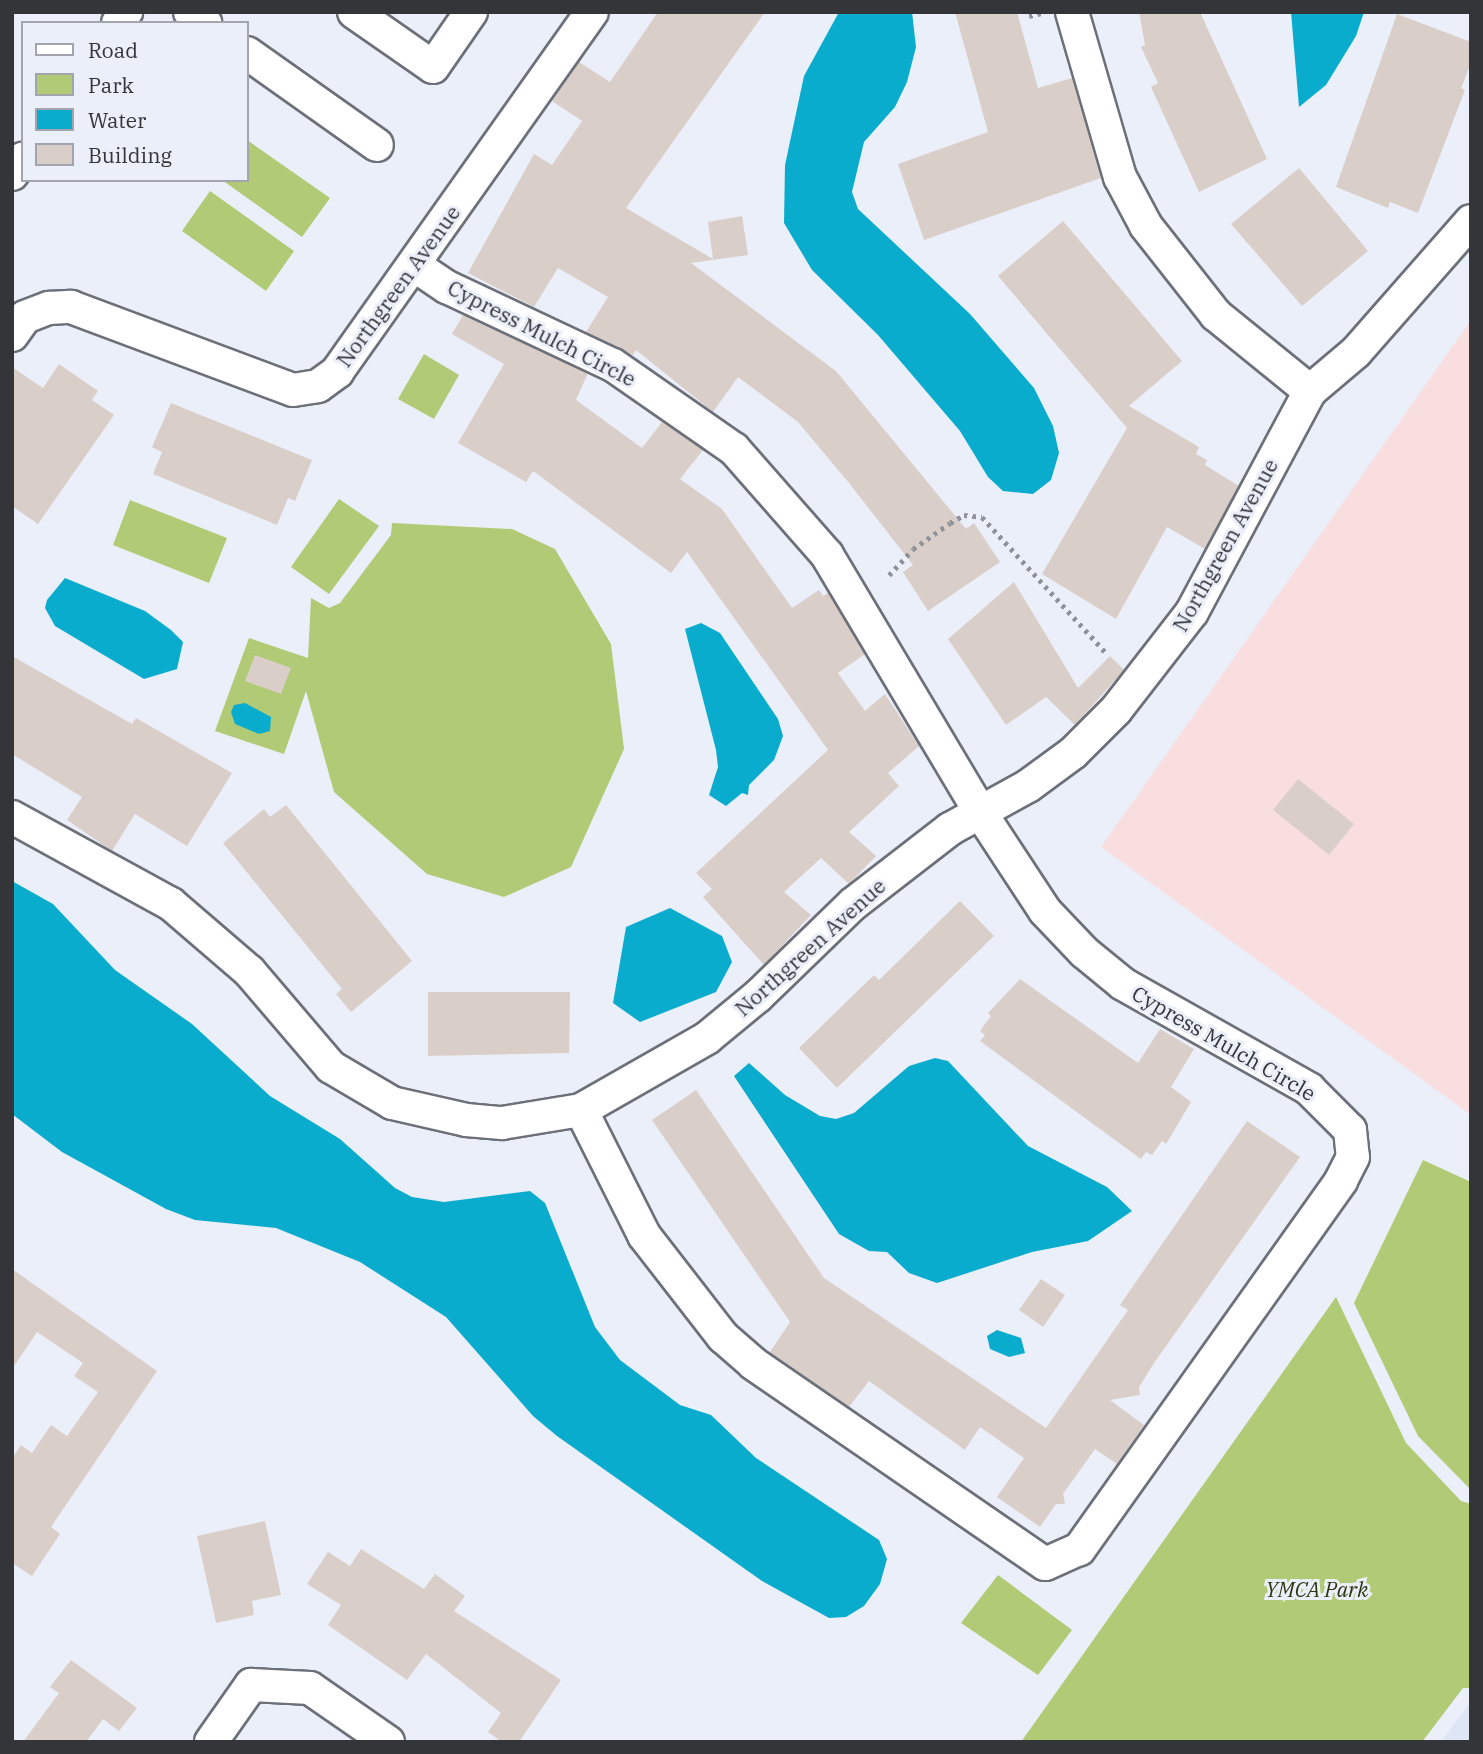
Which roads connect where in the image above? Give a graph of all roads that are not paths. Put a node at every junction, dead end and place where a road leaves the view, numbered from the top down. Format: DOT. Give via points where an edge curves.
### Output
graph roads {
  1 [pos="354,12"];
  2 [pos="471,12"];
  3 [pos="592,12"];
  4 [pos="1072,12"];
  5 [pos="248,54"];
  6 [pos="377,145"];
  7 [pos="1471,221"];
  8 [pos="414,265"];
  9 [pos="12,335"];
  10 [pos="1310,391"];
  11 [pos="980,812"];
  12 [pos="12,817"];
  13 [pos="581,1110"];
  14 [pos="211,1742"];
  15 [pos="388,1742"];
  1 -- 2 [label="street" via="433,66"];
  3 -- 8 [label="street, Northgreen Avenue"];
  4 -- 10 [label="street" via="1120,177 1146,226 1216,315"];
  5 -- 6 [label="street"];
  7 -- 10 [label="street, Northgreen Avenue" via="1356,352"];
  8 -- 9 [label="street, Northgreen Avenue" via="337,372 318,386 293,390 71,307 49,308 25,317"];
  8 -- 11 [label="street, Cypress Mulch Circle" via="447,288 614,365 734,449 827,555"];
  10 -- 11 [label="street, Northgreen Avenue" via="1192,612 1154,665 1073,752 1028,786"];
  11 -- 13 [label="street, Northgreen Avenue" via="853,904 758,996 707,1038"];
  11 -- 13 [label="street, Cypress Mulch Circle" via="1045,911 1084,952 1123,984 1308,1090 1350,1130 1353,1157 1342,1181 1079,1549 1045,1564 1032,1559 753,1363 723,1337 644,1236"];
  12 -- 13 [label="street, Northgreen Avenue" via="171,904 249,971 331,1067 392,1103 466,1121 502,1124"];
  14 -- 15 [label="street" via="251,1685 310,1688"];
}
